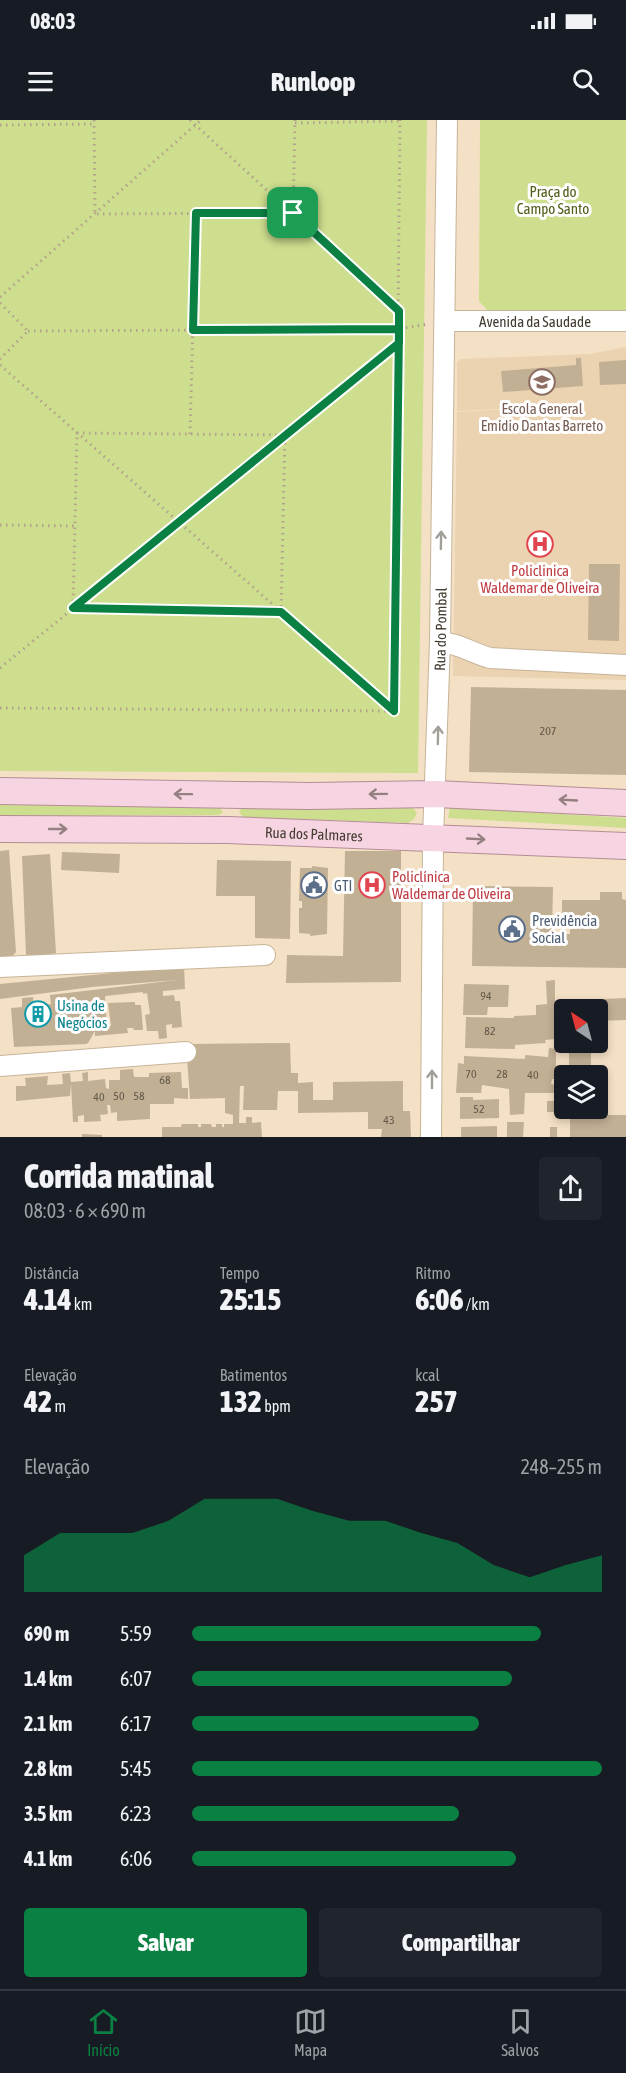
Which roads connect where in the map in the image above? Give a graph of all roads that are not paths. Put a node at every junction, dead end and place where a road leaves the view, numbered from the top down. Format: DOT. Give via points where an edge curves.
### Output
graph roads {
  1 [pos="447,120"];
  2 [pos="445,321"];
  3 [pos="626,321"];
  4 [pos="440,642"];
  5 [pos="626,665"];
  6 [pos="0,791"];
  7 [pos="436,794"];
  8 [pos="308,796"];
  9 [pos="626,803"];
  10 [pos="0,829"];
  11 [pos="228,830"];
  12 [pos="433,837"];
  13 [pos="626,846"];
  14 [pos="265,955"];
  15 [pos="0,967"];
  16 [pos="186,1052"];
  17 [pos="0,1066"];
  18 [pos="432,1137"];
  1 -- 2 [label="street, Rua do Pombal"];
  2 -- 3 [label="street, Avenida da Saudade"];
  4 -- 2 [label="street, Rua do Pombal, one-way"];
  4 -- 5 [label="street" via="490,658"];
  7 -- 4 [label="street, Rua do Pombal, one-way"];
  8 -- 6 [label="main road, one-way"];
  7 -- 8 [label="main road, one-way"];
  9 -- 7 [label="main road, one-way"];
  7 -- 12 [label="street, Rua do Pombal"];
  8 -- 11 [label="main road" via="244,809 231,819"];
  10 -- 11 [label="main road, Rua dos Palmares, one-way"];
  11 -- 12 [label="main road, Rua dos Palmares"];
  12 -- 13 [label="main road, Rua dos Palmares, one-way"];
  18 -- 12 [label="street, Rua do Pombal, one-way"];
  14 -- 15 [label="street"];
  16 -- 17 [label="street"];
}
